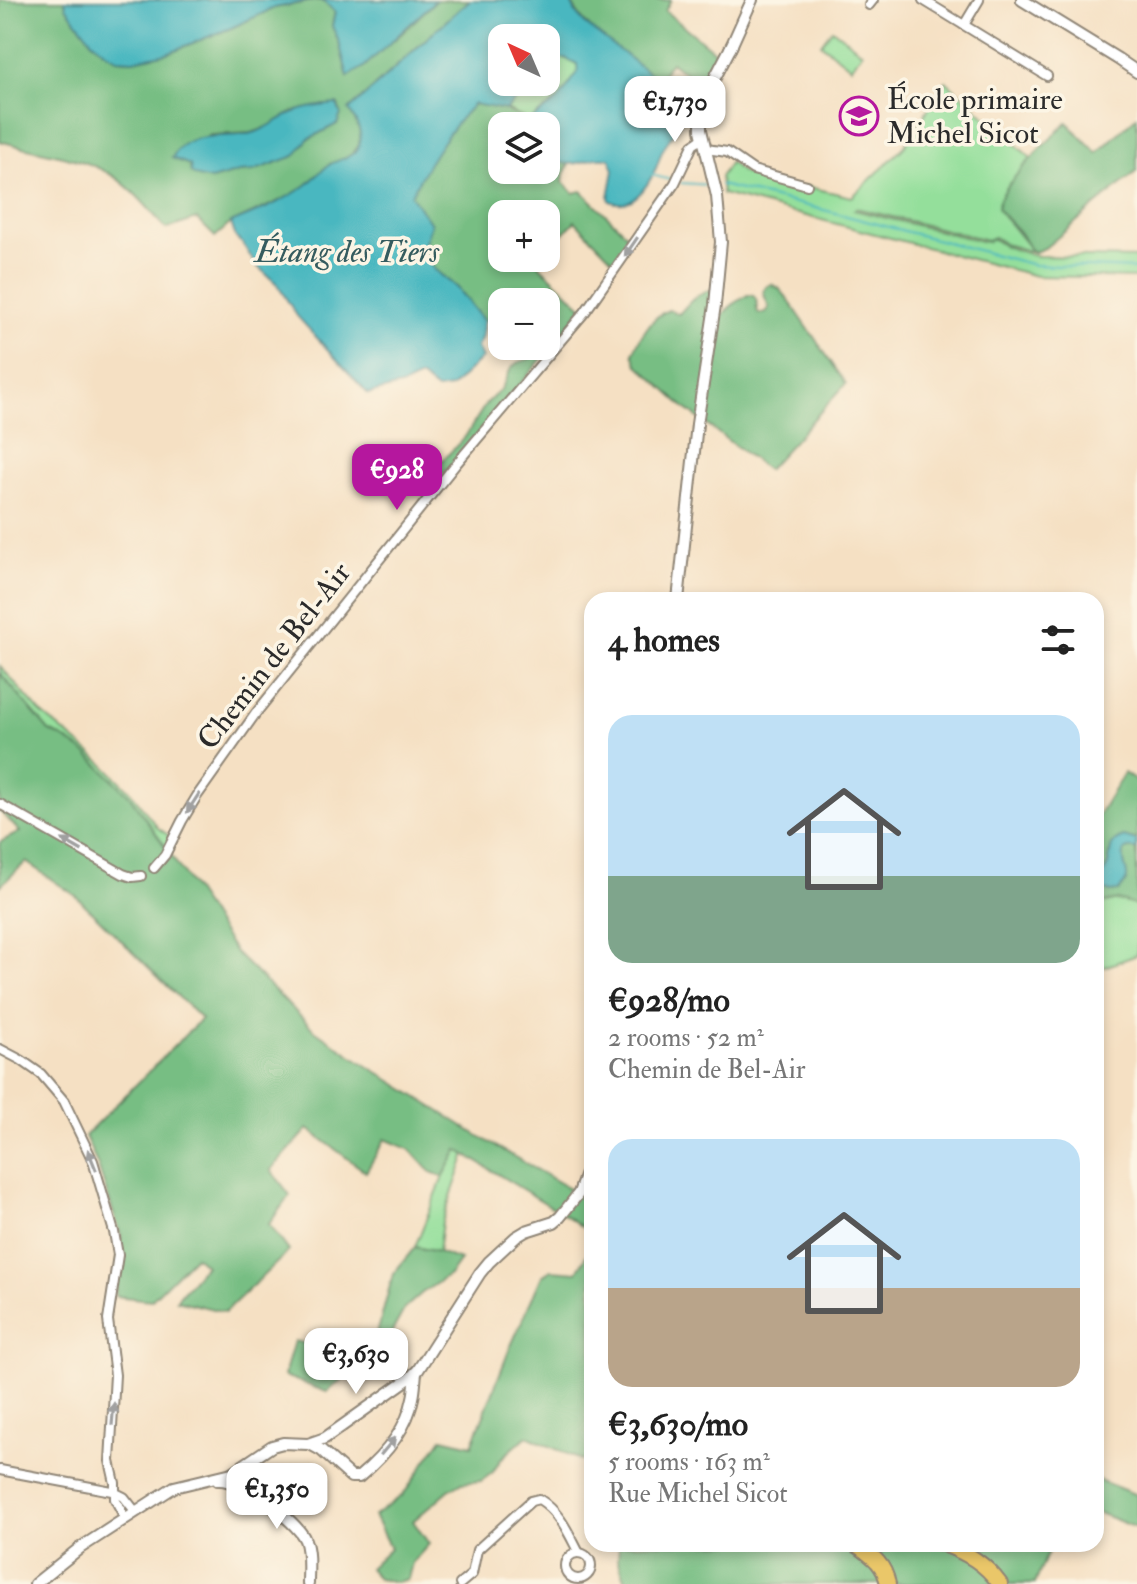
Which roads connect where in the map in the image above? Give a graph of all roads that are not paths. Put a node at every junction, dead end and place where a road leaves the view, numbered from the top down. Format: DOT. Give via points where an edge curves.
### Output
graph roads {
  1 [pos="752,0"];
  2 [pos="923,0"];
  3 [pos="979,0"];
  4 [pos="1022,0"];
  5 [pos="964,25"];
  6 [pos="1137,72"];
  7 [pos="1047,76"];
  8 [pos="704,143"];
  9 [pos="807,185"];
  10 [pos="679,592"];
  11 [pos="0,804"];
  12 [pos="154,868"];
  13 [pos="141,876"];
  14 [pos="0,1049"];
  15 [pos="584,1179"];
  16 [pos="416,1373"];
  17 [pos="308,1444"];
  18 [pos="0,1470"];
  19 [pos="234,1477"];
  20 [pos="115,1492"];
  21 [pos="135,1511"];
  22 [pos="125,1518"];
  23 [pos="866,1552"];
  24 [pos="961,1552"];
  25 [pos="579,1553"];
  26 [pos="36,1584"];
  27 [pos="308,1584"];
  28 [pos="460,1584"];
  29 [pos="888,1584"];
  30 [pos="1000,1584"];
  1 -- 8 [label="street" via="701,109"];
  2 -- 5 [label="street"];
  3 -- 5 [label="street"];
  4 -- 6 [label="street"];
  5 -- 7 [label="street"];
  8 -- 9 [label="street" via="749,169"];
  8 -- 10 [label="street" via="721,242"];
  8 -- 12 [label="street, Chemin de Bel-Air, one-way" via="693,145 676,180 585,312 262,705"];
  13 -- 11 [label="street, one-way" via="123,874"];
  20 -- 14 [label="street, one-way" via="109,1456 115,1375 108,1320 118,1255 114,1232 93,1161 64,1101 41,1074"];
  15 -- 16 [label="street" via="560,1217 521,1234 489,1262"];
  16 -- 17 [label="street" via="334,1433"];
  17 -- 16 [label="street, one-way" via="351,1477 359,1477 402,1429"];
  17 -- 19 [label="street" via="272,1446"];
  18 -- 20 [label="street"];
  19 -- 21 [label="street" via="167,1492"];
  19 -- 27 [label="street" via="301,1532"];
  20 -- 21 [label="street"];
  20 -- 22 [label="street"];
  21 -- 22 [label="street"];
  22 -- 26 [label="street"];
  23 -- 29 [label="main road" via="880,1563"];
  24 -- 30 [label="main road" via="986,1567"];
  25 -- 28 [label="street" via="550,1506 531,1501 477,1550 472,1574"];
}
